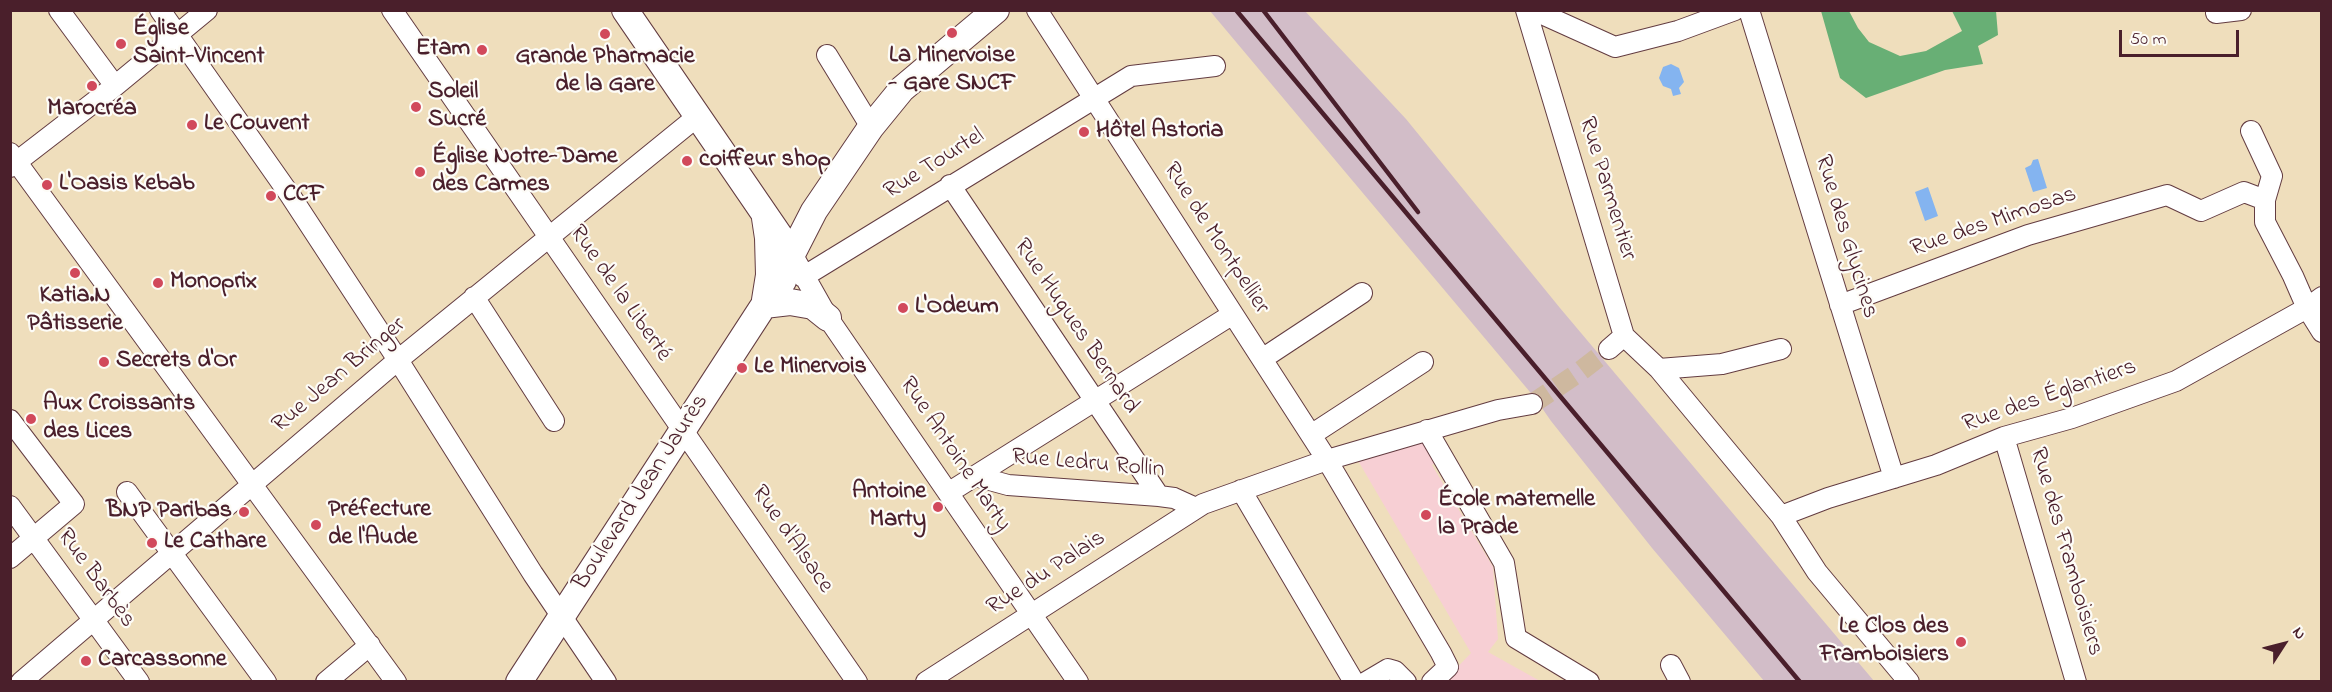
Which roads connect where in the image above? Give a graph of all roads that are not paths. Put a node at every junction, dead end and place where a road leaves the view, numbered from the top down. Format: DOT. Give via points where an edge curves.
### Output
graph roads {
  1 [pos="59,10"];
  2 [pos="160,10"];
  3 [pos="207,10"];
  4 [pos="392,10"];
  5 [pos="625,10"];
  6 [pos="996,10"];
  7 [pos="1037,10"];
  8 [pos="1526,10"];
  9 [pos="1533,10"];
  10 [pos="1735,10"];
  11 [pos="1749,10"];
  12 [pos="2241,10"];
  13 [pos="2216,13"];
  14 [pos="177,35"];
  15 [pos="827,55"];
  16 [pos="1215,66"];
  17 [pos="116,86"];
  18 [pos="1093,98"];
  19 [pos="698,116"];
  20 [pos="871,127"];
  21 [pos="2251,131"];
  22 [pos="13,161"];
  23 [pos="950,185"];
  24 [pos="2265,200"];
  25 [pos="814,211"];
  26 [pos="764,212"];
  27 [pos="548,237"];
  28 [pos="798,266"];
  29 [pos="1362,293"];
  30 [pos="474,297"];
  31 [pos="2314,303"];
  32 [pos="764,305"];
  33 [pos="1840,305"];
  34 [pos="1233,314"];
  35 [pos="828,318"];
  36 [pos="2322,332"];
  37 [pos="1781,349"];
  38 [pos="1262,359"];
  39 [pos="398,360"];
  40 [pos="1423,362"];
  41 [pos="1659,369"];
  42 [pos="1095,402"];
  43 [pos="1532,404"];
  44 [pos="10,420"];
  45 [pos="554,422"];
  46 [pos="683,428"];
  47 [pos="1427,430"];
  48 [pos="1311,435"];
  49 [pos="2004,437"];
  50 [pos="1327,460"];
  51 [pos="975,476"];
  52 [pos="1894,478"];
  53 [pos="253,485"];
  54 [pos="1241,490"];
  55 [pos="127,492"];
  56 [pos="948,493"];
  57 [pos="1159,496"];
  58 [pos="10,506"];
  59 [pos="1196,508"];
  60 [pos="1781,516"];
  61 [pos="35,538"];
  62 [pos="172,554"];
  63 [pos="10,558"];
  64 [pos="1032,614"];
  65 [pos="563,615"];
  66 [pos="94,620"];
  67 [pos="370,645"];
  68 [pos="25,680"];
  69 [pos="139,681"];
  70 [pos="266,681"];
  71 [pos="326,681"];
  72 [pos="396,681"];
  73 [pos="519,681"];
  74 [pos="606,681"];
  75 [pos="857,681"];
  76 [pos="926,681"];
  77 [pos="1078,681"];
  78 [pos="1353,681"];
  79 [pos="1365,681"];
  80 [pos="1406,681"];
  81 [pos="1432,681"];
  82 [pos="1589,681"];
  83 [pos="1909,681"];
  84 [pos="2076,681"];
  1 -- 17 [label="street"];
  2 -- 14 [label="street"];
  3 -- 14 [label="street"];
  4 -- 27 [label="street, Rue de la Liberté"];
  5 -- 19 [label="main road"];
  6 -- 20 [label="main road, Boulevard Jean Jaurès" via="902,89"];
  7 -- 18 [label="street, Rue de Montpellier"];
  8 -- 41 [label="street, Rue Parmentier" via="1617,343"];
  9 -- 10 [label="street" via="1615,47 1678,31"];
  11 -- 33 [label="street, Rue des Glycines"];
  12 -- 13 [label="street"];
  14 -- 17 [label="street"];
  14 -- 39 [label="street" via="290,195"];
  15 -- 20 [label="street"];
  16 -- 18 [label="street, Rue Tourtel" via="1131,76"];
  17 -- 22 [label="street"];
  18 -- 23 [label="street, Rue Tourtel"];
  18 -- 34 [label="street, Rue de Montpellier"];
  19 -- 26 [label="main road"];
  19 -- 27 [label="street, Rue Jean Bringer"];
  20 -- 25 [label="main road, Boulevard Jean Jaurès"];
  21 -- 24 [label="street" via="2272,176"];
  22 -- 53 [label="street"];
  23 -- 28 [label="street, Rue Tourtel"];
  23 -- 42 [label="street, Rue Hugues Bernard"];
  24 -- 31 [label="street" via="2265,222 2294,276"];
  24 -- 33 [label="street, Rue des Mimosas" via="2244,192 2201,212 2167,195 2028,235"];
  25 -- 26 [label="main road" via="791,216"];
  25 -- 28 [label="main road, Boulevard Jean Jaurès"];
  26 -- 28 [label="main road"];
  26 -- 32 [label="main road, Boulevard Jean Jaurès" via="769,275"];
  27 -- 30 [label="street, Rue Jean Bringer"];
  27 -- 46 [label="street, Rue de la Liberté"];
  28 -- 32 [label="main road, Boulevard Jean Jaurès"];
  28 -- 35 [label="street, Rue Antoine Marty"];
  29 -- 38 [label="street"];
  30 -- 39 [label="street, Rue Jean Bringer"];
  30 -- 45 [label="street"];
  31 -- 36 [label="street"];
  31 -- 49 [label="street, Rue des Églantiers" via="2176,381"];
  32 -- 35 [label="main road" via="790,302 813,306"];
  32 -- 46 [label="main road, Boulevard Jean Jaurès"];
  33 -- 52 [label="street, Rue des Glycines"];
  34 -- 38 [label="street, Rue de Montpellier"];
  34 -- 42 [label="street"];
  35 -- 56 [label="street, Rue Antoine Marty"];
  37 -- 41 [label="street" via="1722,364"];
  38 -- 48 [label="street, Rue de Montpellier"];
  39 -- 53 [label="street, Rue Jean Bringer"];
  39 -- 65 [label="street"];
  40 -- 48 [label="street"];
  41 -- 60 [label="street, Rue Parmentier"];
  42 -- 51 [label="street"];
  42 -- 57 [label="street, Rue Hugues Bernard"];
  43 -- 47 [label="street"];
  44 -- 61 [label="street" via="75,504"];
  46 -- 65 [label="main road, Boulevard Jean Jaurès"];
  46 -- 75 [label="street, Rue d'Alsace"];
  47 -- 50 [label="street"];
  47 -- 82 [label="street" via="1504,562 1516,638"];
  48 -- 50 [label="street, Rue de Montpellier"];
  49 -- 52 [label="street, Rue des Églantiers"];
  49 -- 84 [label="street, Rue des Framboisiers"];
  50 -- 54 [label="street"];
  50 -- 81 [label="street, Rue de Montpellier" via="1448,667"];
  51 -- 56 [label="street, Rue Ledru Rollin"];
  51 -- 57 [label="street, Rue Ledru Rollin" via="1008,485"];
  52 -- 60 [label="street, Rue des Églantiers"];
  53 -- 62 [label="street, Rue Jean Bringer"];
  53 -- 67 [label="street"];
  54 -- 59 [label="street"];
  54 -- 78 [label="street"];
  55 -- 62 [label="street"];
  56 -- 64 [label="street, Rue Antoine Marty"];
  57 -- 59 [label="street, Rue Ledru Rollin"];
  58 -- 61 [label="street, Rue Barbès"];
  59 -- 64 [label="street, Rue du Palais"];
  60 -- 83 [label="street, Rue Parmentier" via="1817,572"];
  61 -- 63 [label="street"];
  61 -- 66 [label="street, Rue Barbès"];
  62 -- 66 [label="street, Rue Jean Bringer"];
  62 -- 70 [label="street"];
  64 -- 76 [label="street, Rue du Palais"];
  64 -- 77 [label="street, Rue Antoine Marty"];
  65 -- 73 [label="main road, Boulevard Jean Jaurès"];
  65 -- 74 [label="street"];
  66 -- 68 [label="street, Rue Jean Bringer"];
  66 -- 69 [label="street, Rue Barbès"];
  67 -- 71 [label="street"];
  67 -- 72 [label="street"];
  79 -- 80 [label="street" via="1388,669"];
}
